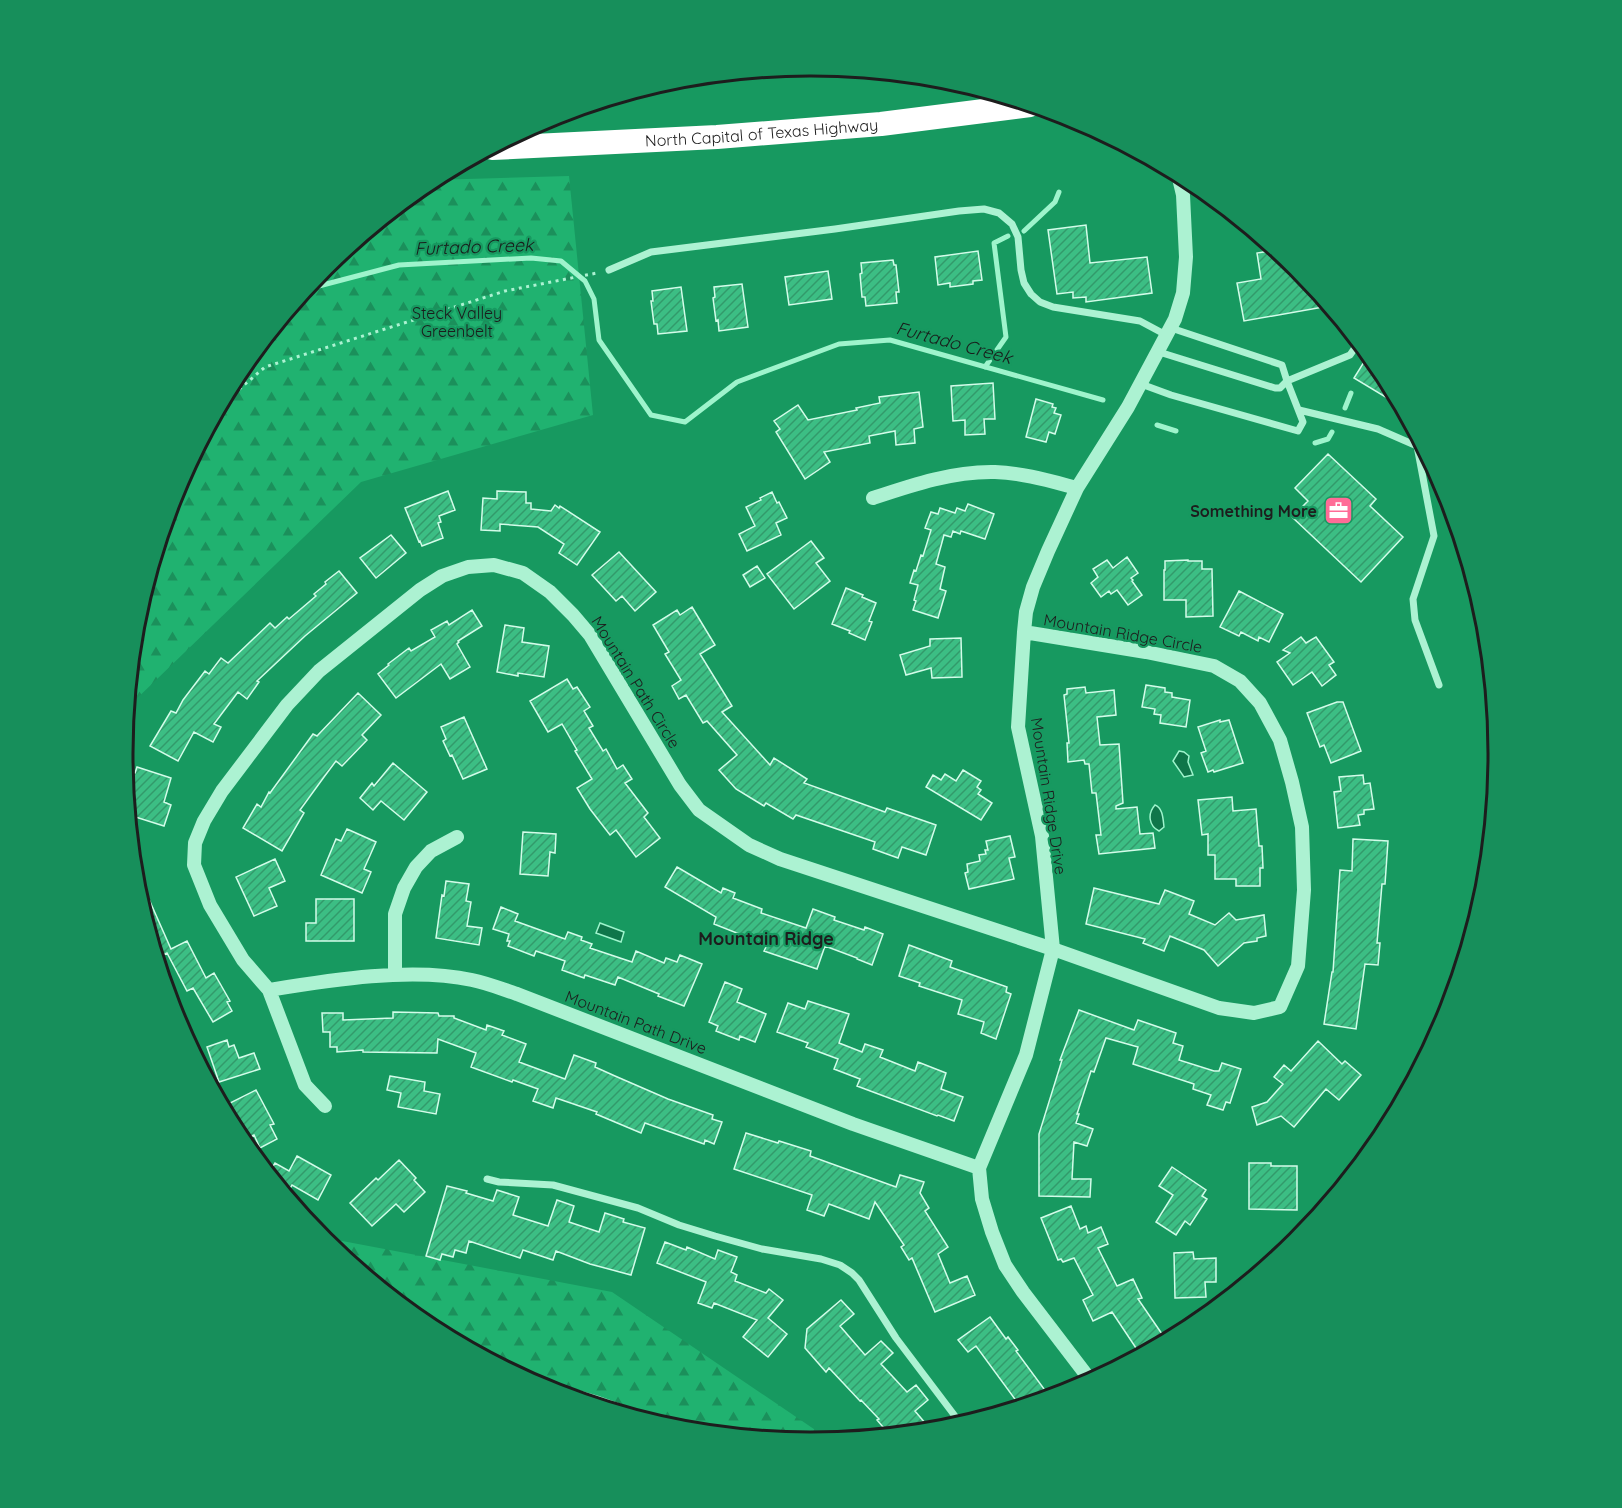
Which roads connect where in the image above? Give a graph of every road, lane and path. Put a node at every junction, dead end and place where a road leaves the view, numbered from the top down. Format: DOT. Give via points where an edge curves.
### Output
graph roads {
  1 [pos="1012,107"];
  2 [pos="509,147"];
  3 [pos="1181,187"];
  4 [pos="609,270"];
  5 [pos="1170,332"];
  6 [pos="1354,350"];
  7 [pos="1159,352"];
  8 [pos="1287,381"];
  9 [pos="1141,384"];
  10 [pos="243,386"];
  11 [pos="1299,410"];
  12 [pos="1414,445"];
  13 [pos="1418,453"];
  14 [pos="1077,489"];
  15 [pos="873,498"];
  16 [pos="1024,632"];
  17 [pos="1438,685"];
  18 [pos="457,837"];
  19 [pos="1053,950"];
  20 [pos="395,975"];
  21 [pos="269,990"];
  22 [pos="325,1106"];
  23 [pos="980,1168"];
  24 [pos="487,1179"];
  25 [pos="1085,1373"];
  26 [pos="954,1415"];
  1 -- 2 [label="highway, North Capital of Texas Highway" via="834,128"];
  3 -- 5 [label="street, Mountain Ridge Drive" via="1186,257 1183,293"];
  4 -- 5 [label="lane" via="651,252 984,209 999,213 1012,224 1018,237 1024,284 1040,302 1140,321"];
  4 -- 10 [label="path" via="505,291 265,367"];
  5 -- 7 [label="street, Mountain Ridge Drive"];
  5 -- 8 [label="lane" via="1282,365"];
  6 -- 8 [label="lane" via="1350,355"];
  7 -- 8 [label="lane" via="1275,388"];
  7 -- 9 [label="street, Mountain Ridge Drive"];
  8 -- 11 [label="lane"];
  9 -- 11 [label="lane" via="1298,430 1303,422"];
  9 -- 14 [label="street, Mountain Ridge Drive"];
  11 -- 12 [label="lane" via="1378,429"];
  13 -- 17 [label="lane" via="1434,536 1413,599 1415,620"];
  14 -- 15 [label="street" via="1032,476 995,472 958,474"];
  14 -- 16 [label="street, Mountain Ridge Drive" via="1033,587"];
  16 -- 19 [label="street, Mountain Ridge Drive" via="1018,727 1042,836"];
  16 -- 19 [label="street, Mountain Ridge Circle" via="1214,666 1240,681 1260,703 1280,740 1302,827 1304,890 1298,966 1280,1007 1254,1013 1219,1008"];
  18 -- 20 [label="street" via="431,851 404,888 395,914"];
  19 -- 21 [label="street, Mountain Path Circle" via="780,859 723,828 699,810 680,785 590,635 573,615 523,573 494,565 468,567 442,576 319,671 287,705 204,821 195,843 194,865 210,905 243,960"];
  19 -- 23 [label="street, Mountain Ridge Drive" via="1026,1056"];
  20 -- 21 [label="street, Mountain Path Drive"];
  20 -- 23 [label="street, Mountain Path Drive" via="473,980 517,994 853,1124"];
  21 -- 22 [label="street" via="305,1085"];
  23 -- 25 [label="street, Mountain Ridge Drive" via="982,1199 1005,1265"];
  24 -- 26 [label="lane" via="553,1185 638,1208 715,1236 840,1265 859,1280 896,1338"];
}
